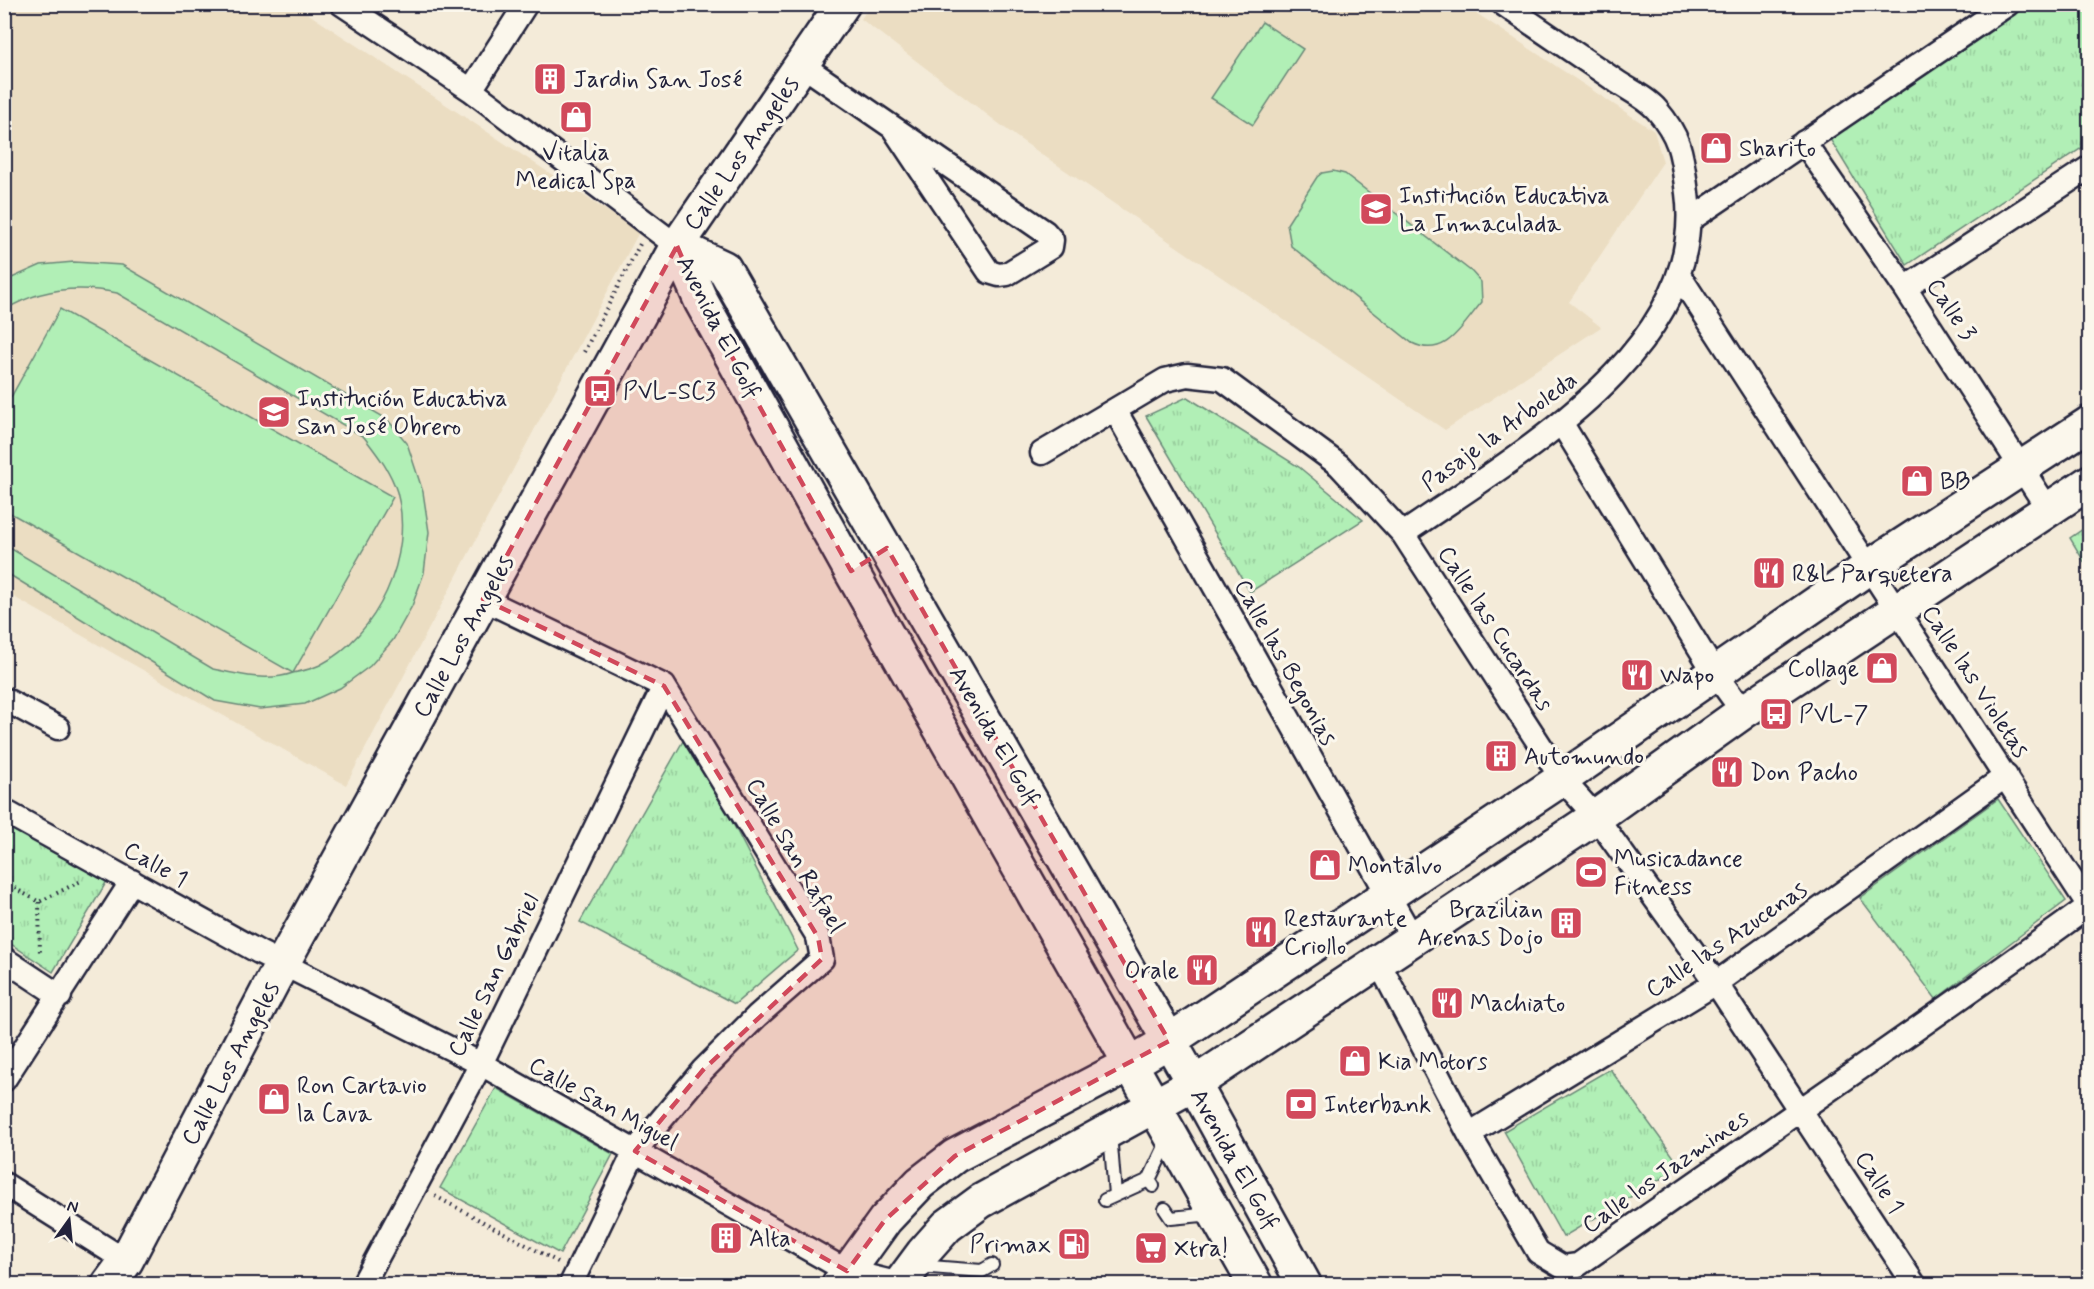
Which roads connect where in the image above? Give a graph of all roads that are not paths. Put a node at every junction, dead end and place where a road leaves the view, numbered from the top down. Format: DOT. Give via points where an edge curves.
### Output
graph roads {
  1 [pos="342,4"];
  2 [pos="526,4"];
  3 [pos="843,4"];
  4 [pos="1503,4"];
  5 [pos="2008,4"];
  6 [pos="802,65"];
  7 [pos="471,90"];
  8 [pos="893,128"];
  9 [pos="1804,142"];
  10 [pos="2090,167"];
  11 [pos="1690,220"];
  12 [pos="677,246"];
  13 [pos="1679,275"];
  14 [pos="1905,288"];
  15 [pos="1115,410"];
  16 [pos="2090,423"];
  17 [pos="1562,424"];
  18 [pos="1042,453"];
  19 [pos="2023,468"];
  20 [pos="2090,482"];
  21 [pos="2048,509"];
  22 [pos="1403,534"];
  23 [pos="887,548"];
  24 [pos="1869,567"];
  25 [pos="851,572"];
  26 [pos="483,599"];
  27 [pos="1897,610"];
  28 [pos="1716,675"];
  29 [pos="664,686"];
  30 [pos="4,699"];
  31 [pos="1743,712"];
  32 [pos="58,728"];
  33 [pos="2006,776"];
  34 [pos="1562,779"];
  35 [pos="4,811"];
  36 [pos="1596,818"];
  37 [pos="132,882"];
  38 [pos="1387,895"];
  39 [pos="2089,906"];
  40 [pos="1413,939"];
  41 [pos="4,959"];
  42 [pos="282,963"];
  43 [pos="1379,963"];
  44 [pos="1716,983"];
  45 [pos="60,996"];
  46 [pos="1169,1041"];
  47 [pos="481,1064"];
  48 [pos="1130,1064"];
  49 [pos="4,1080"];
  50 [pos="1194,1084"];
  51 [pos="1800,1108"];
  52 [pos="1164,1120"];
  53 [pos="1110,1131"];
  54 [pos="1469,1134"];
  55 [pos="635,1151"];
  56 [pos="4,1184"];
  57 [pos="1165,1209"];
  58 [pos="1216,1213"];
  59 [pos="992,1265"];
  60 [pos="117,1273"];
  61 [pos="843,1278"];
  62 [pos="905,1278"];
  63 [pos="574,1279"];
  64 [pos="1907,1282"];
  65 [pos="363,1284"];
  66 [pos="1255,1284"];
  67 [pos="1304,1284"];
  1 -- 7 [label="street"];
  2 -- 7 [label="street"];
  3 -- 6 [label="street, Calle Los Angeles"];
  4 -- 11 [label="street, Pasaje la Arboleda" via="1656,108 1680,144"];
  5 -- 9 [label="street"];
  6 -- 8 [label="street"];
  6 -- 12 [label="street, Calle Los Angeles"];
  7 -- 12 [label="street"];
  8 -- 8 [label="street" via="1045,232 1052,240 1051,247 1007,274 989,272"];
  9 -- 11 [label="street"];
  9 -- 14 [label="street, Calle 3"];
  10 -- 14 [label="street"];
  11 -- 13 [label="street, Pasaje la Arboleda"];
  12 -- 23 [label="street, Avenida El Golf" via="724,268"];
  12 -- 25 [label="street, Avenida El Golf" via="701,301"];
  12 -- 26 [label="street, Calle Los Angeles"];
  13 -- 17 [label="street, Pasaje la Arboleda" via="1634,352 1604,387"];
  13 -- 24 [label="street, Calle las Violetas"];
  14 -- 19 [label="street, Calle 3"];
  15 -- 18 [label="street, Calle las Cucardas"];
  15 -- 22 [label="street, Calle las Cucardas" via="1166,381 1187,375 1222,379 1339,465"];
  15 -- 38 [label="street, Calle las Begonias"];
  16 -- 19 [label="street"];
  17 -- 22 [label="street, Pasaje la Arboleda"];
  17 -- 28 [label="street"];
  19 -- 21 [label="street, Calle 3"];
  19 -- 24 [label="street"];
  20 -- 21 [label="street"];
  21 -- 27 [label="street"];
  22 -- 34 [label="street, Calle las Cucardas"];
  23 -- 25 [label="street"];
  23 -- 46 [label="street, Avenida El Golf"];
  24 -- 27 [label="street, Calle las Violetas"];
  24 -- 28 [label="street"];
  25 -- 48 [label="street, Avenida El Golf"];
  26 -- 29 [label="street"];
  26 -- 42 [label="street, Calle Los Angeles"];
  27 -- 31 [label="street"];
  27 -- 33 [label="street, Calle las Violetas"];
  28 -- 31 [label="street"];
  28 -- 34 [label="street"];
  29 -- 47 [label="street, Calle San Gabriel"];
  29 -- 55 [label="street, Calle San Rafael" via="818,937 822,959 703,1070"];
  30 -- 32 [label="street"];
  31 -- 36 [label="street"];
  33 -- 39 [label="street, Calle las Violetas"];
  33 -- 44 [label="street, Calle las Azucenas"];
  34 -- 36 [label="street, Calle las Cucardas"];
  34 -- 38 [label="street"];
  35 -- 37 [label="street, Calle 1"];
  36 -- 40 [label="street"];
  36 -- 44 [label="street, Calle las Cucardas"];
  37 -- 42 [label="street, Calle 1"];
  37 -- 45 [label="street"];
  38 -- 40 [label="street, Calle las Begonias"];
  38 -- 46 [label="street"];
  39 -- 51 [label="street, Calle los Jazmines" via="1919,1030"];
  40 -- 43 [label="street"];
  41 -- 45 [label="street"];
  42 -- 47 [label="street, Calle San Miguel"];
  42 -- 60 [label="street, Calle Los Angeles"];
  43 -- 50 [label="street"];
  43 -- 54 [label="street, Calle los Jazmines"];
  44 -- 51 [label="street, Calle las Cucardas"];
  44 -- 54 [label="street, Calle las Azucenas"];
  45 -- 49 [label="street"];
  46 -- 48 [label="street"];
  46 -- 50 [label="street, Avenida El Golf"];
  47 -- 55 [label="street, Calle San Miguel"];
  47 -- 65 [label="street, Calle San Gabriel"];
  48 -- 52 [label="street, Avenida El Golf"];
  48 -- 61 [label="street" via="955,1156 920,1183 885,1220"];
  50 -- 52 [label="street"];
  50 -- 67 [label="street, Avenida El Golf"];
  51 -- 54 [label="street, Calle los Jazmines" via="1578,1265 1563,1267 1538,1252"];
  51 -- 64 [label="street, Calle 1"];
  52 -- 53 [label="street"];
  52 -- 53 [label="lane" via="1151,1183 1110,1198"];
  52 -- 58 [label="street, Avenida El Golf"];
  53 -- 62 [label="street" via="981,1201 947,1226"];
  55 -- 61 [label="street, Calle San Miguel"];
  55 -- 63 [label="street, Calle San Rafael"];
  56 -- 60 [label="street"];
  57 -- 58 [label="lane" via="1171,1218"];
  58 -- 66 [label="street, Avenida El Golf"];
  59 -- 62 [label="lane" via="982,1271"];
  61 -- 62 [label="street, Calle San Miguel"];
}
